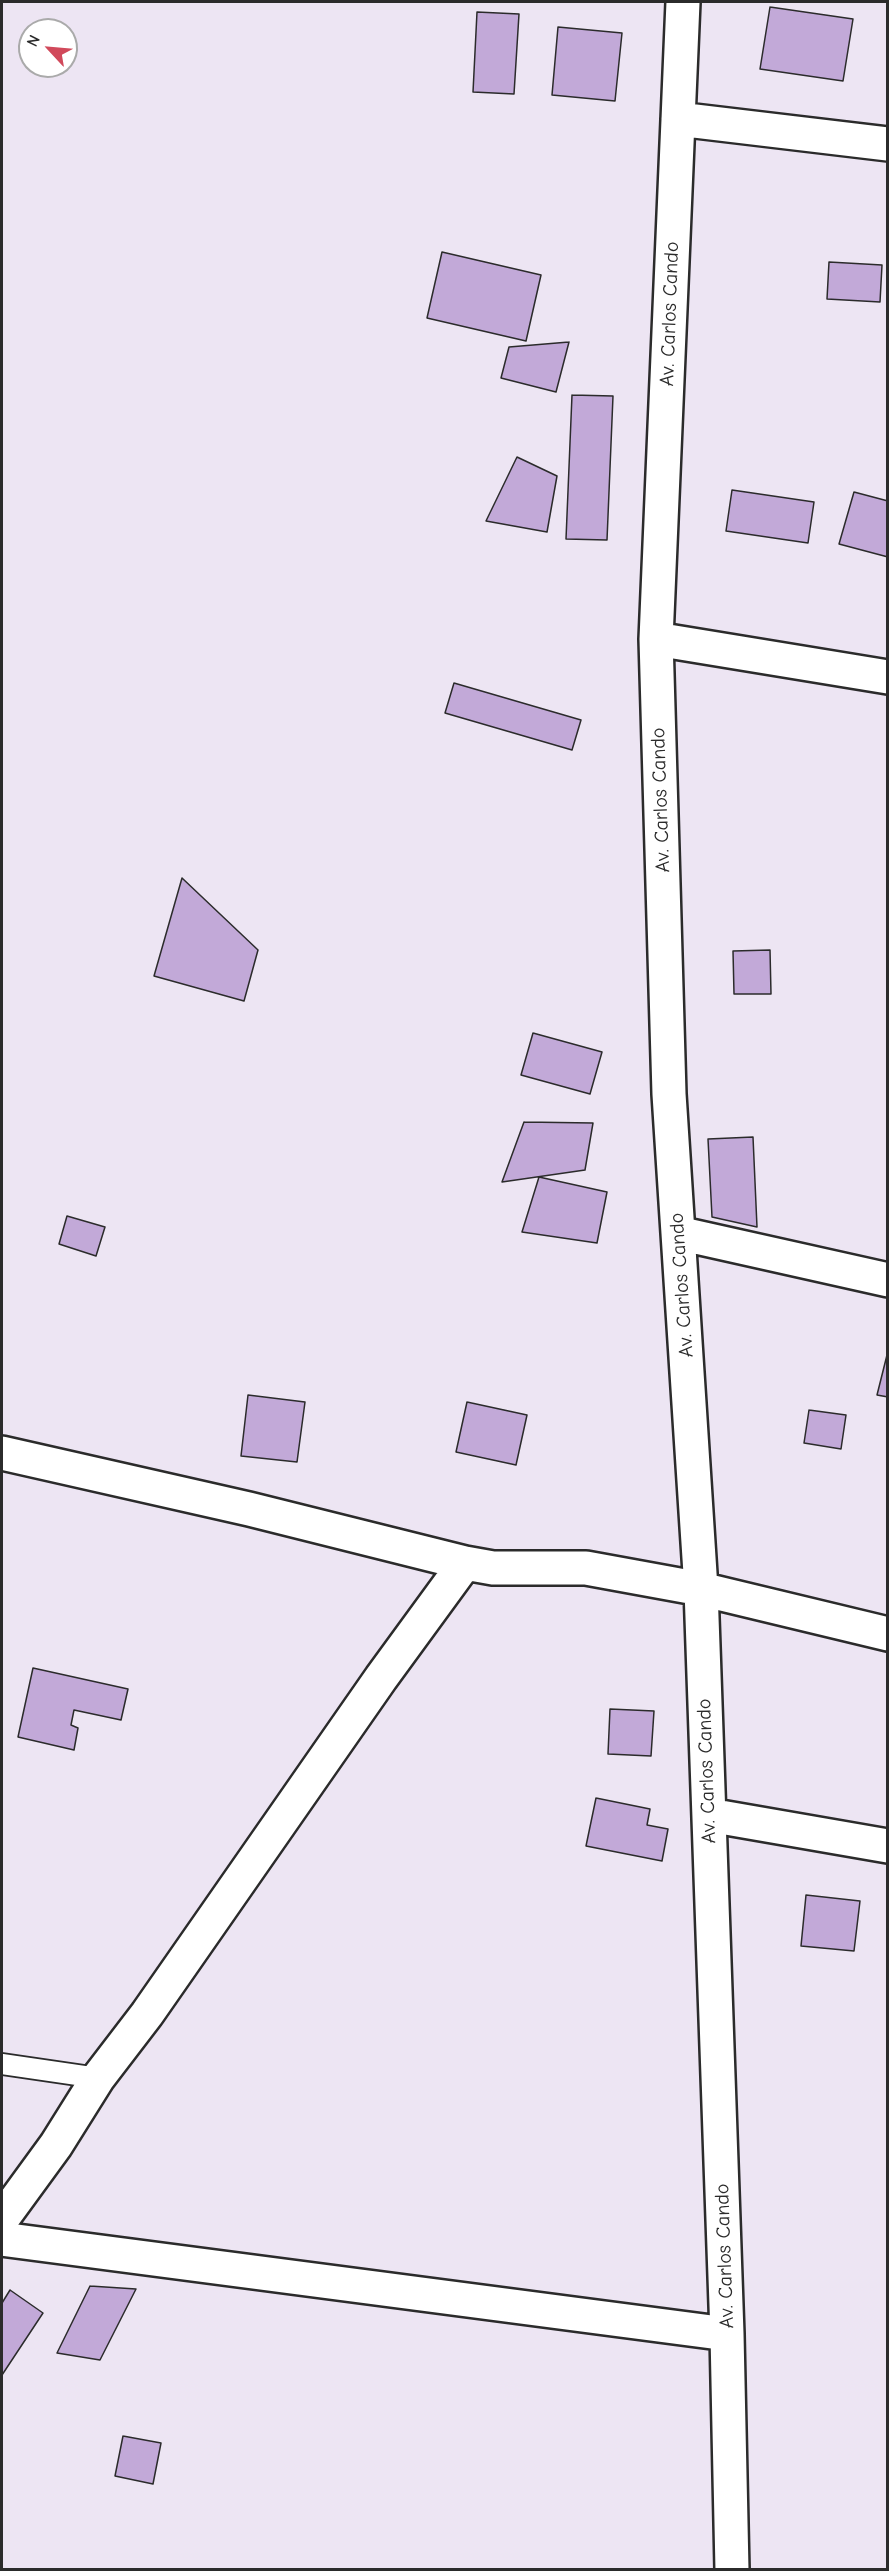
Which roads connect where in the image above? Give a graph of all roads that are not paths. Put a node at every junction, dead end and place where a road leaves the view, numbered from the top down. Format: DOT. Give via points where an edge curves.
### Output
graph roads {
  1 [pos="683,2"];
  2 [pos="678,119"];
  3 [pos="888,144"];
  4 [pos="656,639"];
  5 [pos="888,677"];
  6 [pos="678,1233"];
  7 [pos="888,1280"];
  8 [pos="2,1453"];
  9 [pos="465,1563"];
  10 [pos="700,1588"];
  11 [pos="888,1634"];
  12 [pos="709,1815"];
  13 [pos="888,1845"];
  14 [pos="2,2064"];
  15 [pos="99,2078"];
  16 [pos="2,2219"];
  17 [pos="2,2238"];
  18 [pos="727,2334"];
  19 [pos="732,2570"];
  1 -- 2 [label="street, Av. Carlos Cando"];
  2 -- 3 [label="street"];
  2 -- 4 [label="street, Av. Carlos Cando"];
  4 -- 5 [label="street"];
  4 -- 6 [label="street, Av. Carlos Cando" via="669,1094"];
  6 -- 7 [label="street"];
  6 -- 10 [label="street, Av. Carlos Cando"];
  8 -- 9 [label="street"];
  9 -- 10 [label="street" via="493,1568 586,1568"];
  9 -- 15 [label="street"];
  10 -- 11 [label="street"];
  10 -- 12 [label="street, Av. Carlos Cando"];
  12 -- 13 [label="street"];
  12 -- 18 [label="street, Av. Carlos Cando"];
  14 -- 15 [label="lane"];
  15 -- 16 [label="street"];
  17 -- 18 [label="street"];
  18 -- 19 [label="street, Av. Carlos Cando"];
}
